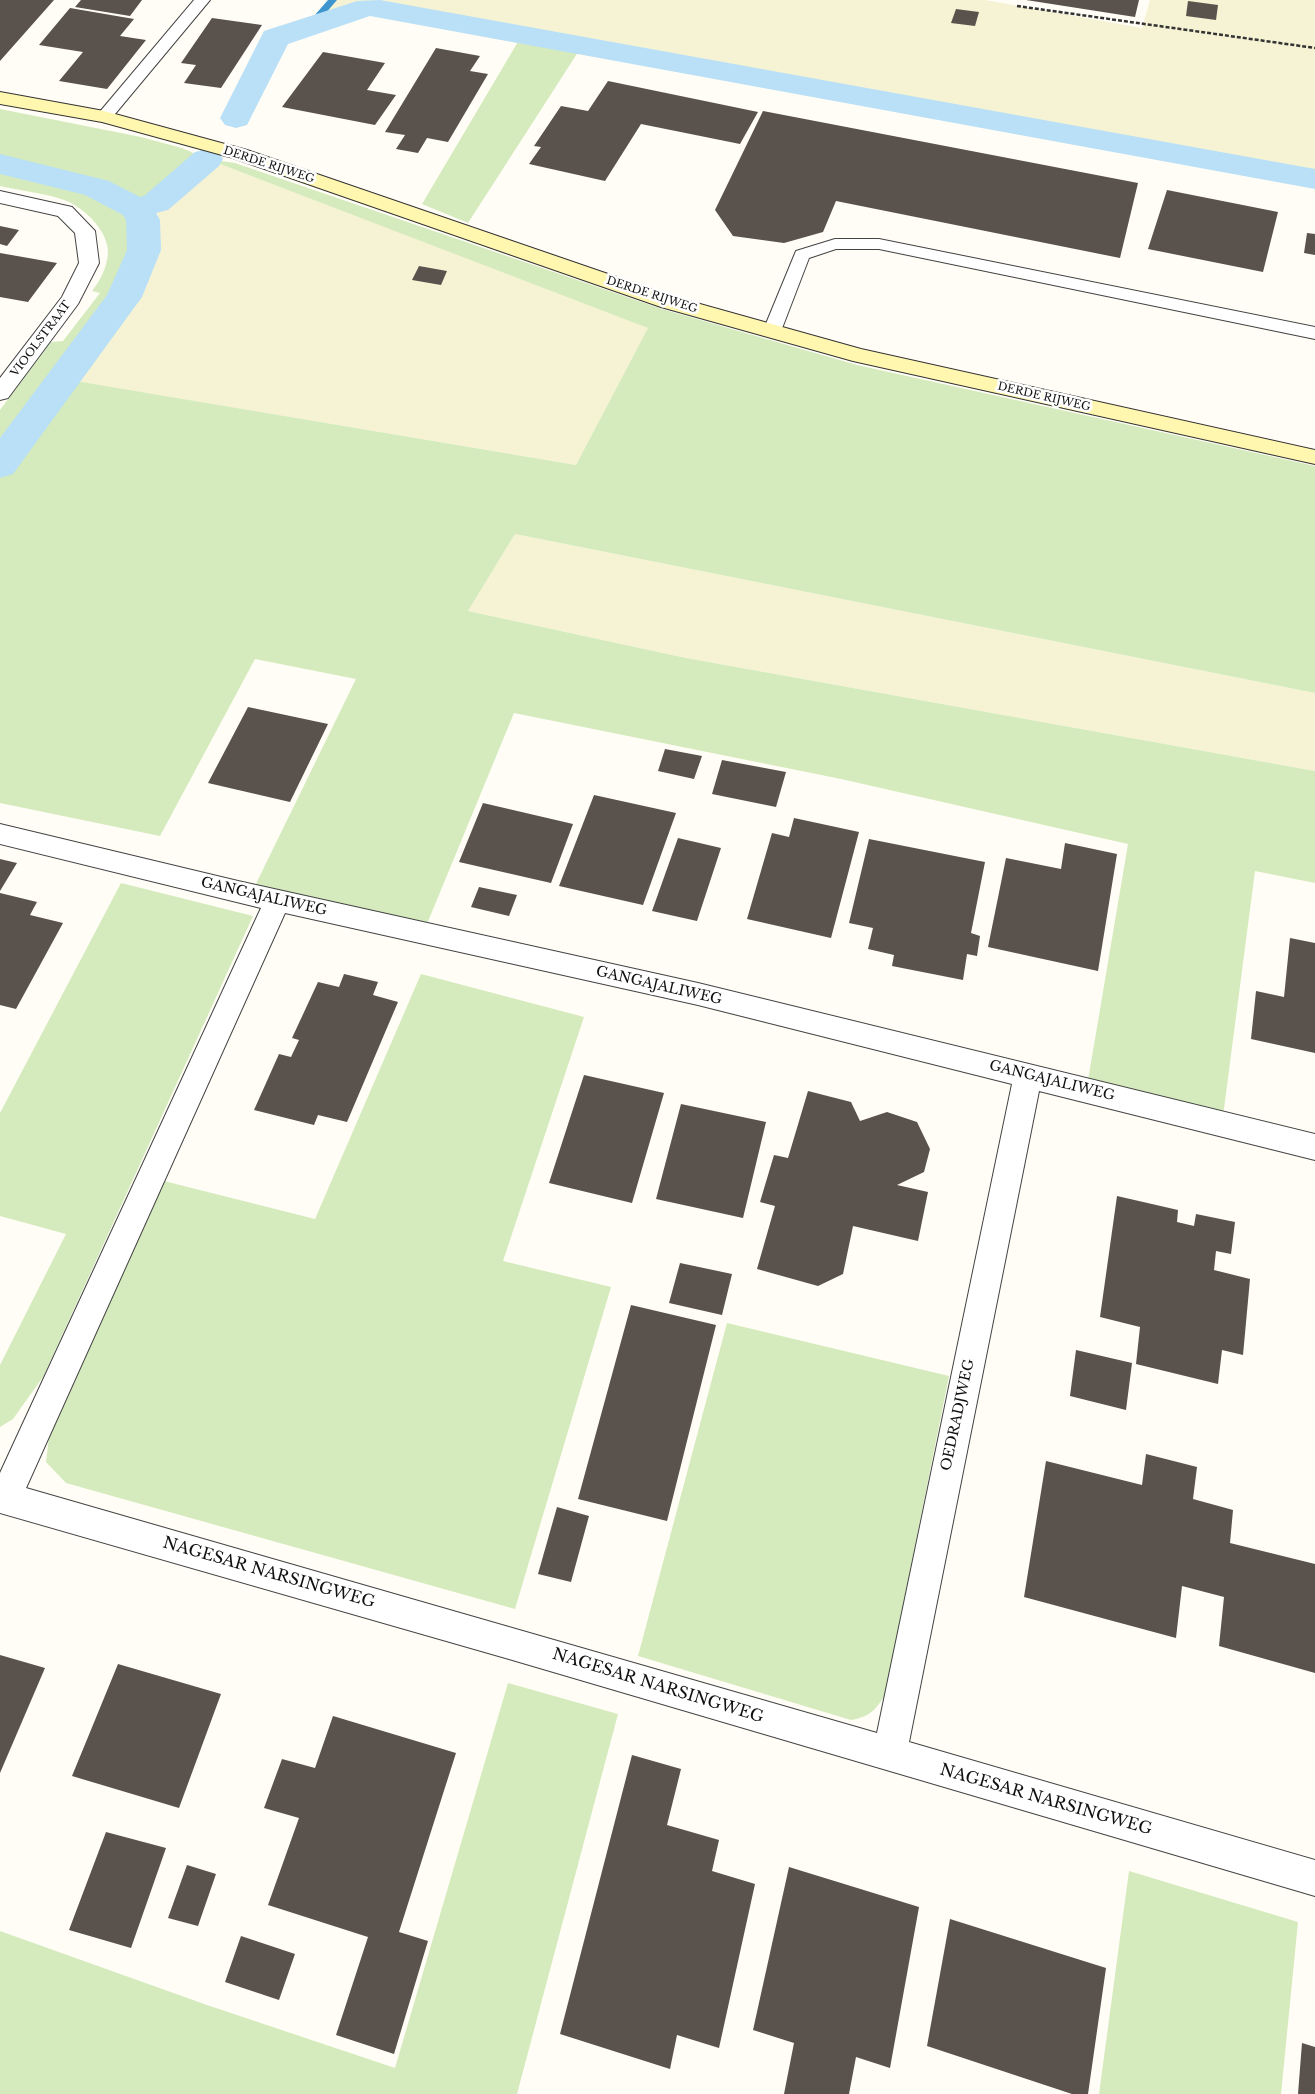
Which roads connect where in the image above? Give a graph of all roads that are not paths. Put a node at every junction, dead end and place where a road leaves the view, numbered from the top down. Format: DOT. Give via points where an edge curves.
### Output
graph roads {
  1 [pos="202,0"];
  2 [pos="0,98"];
  3 [pos="104,118"];
  4 [pos="0,197"];
  5 [pos="772,331"];
  6 [pos="1315,332"];
  7 [pos="0,393"];
  8 [pos="1315,457"];
  9 [pos="0,834"];
  10 [pos="278,900"];
  11 [pos="1028,1075"];
  12 [pos="1315,1148"];
  13 [pos="2,1497"];
  14 [pos="889,1755"];
  15 [pos="1315,1878"];
  1 -- 3 [label="lane"];
  2 -- 3 [label="street, DERDE RIJWEG"];
  3 -- 5 [label="street, DERDE RIJWEG" via="240,154 668,302"];
  4 -- 7 [label="street, VIOOLSTRAAT" via="65,211 85,231 89,263 71,299"];
  5 -- 6 [label="lane" via="802,256 835,244 880,244"];
  5 -- 8 [label="street, DERDE RIJWEG" via="870,358"];
  9 -- 10 [label="street, GANGAJALIWEG"];
  10 -- 11 [label="street, GANGAJALIWEG" via="698,994"];
  10 -- 13 [label="street"];
  11 -- 12 [label="street, GANGAJALIWEG"];
  11 -- 14 [label="street, OEDRADJWEG"];
  13 -- 14 [label="street, NAGESAR NARSINGWEG"];
  14 -- 15 [label="street, NAGESAR NARSINGWEG"];
}
